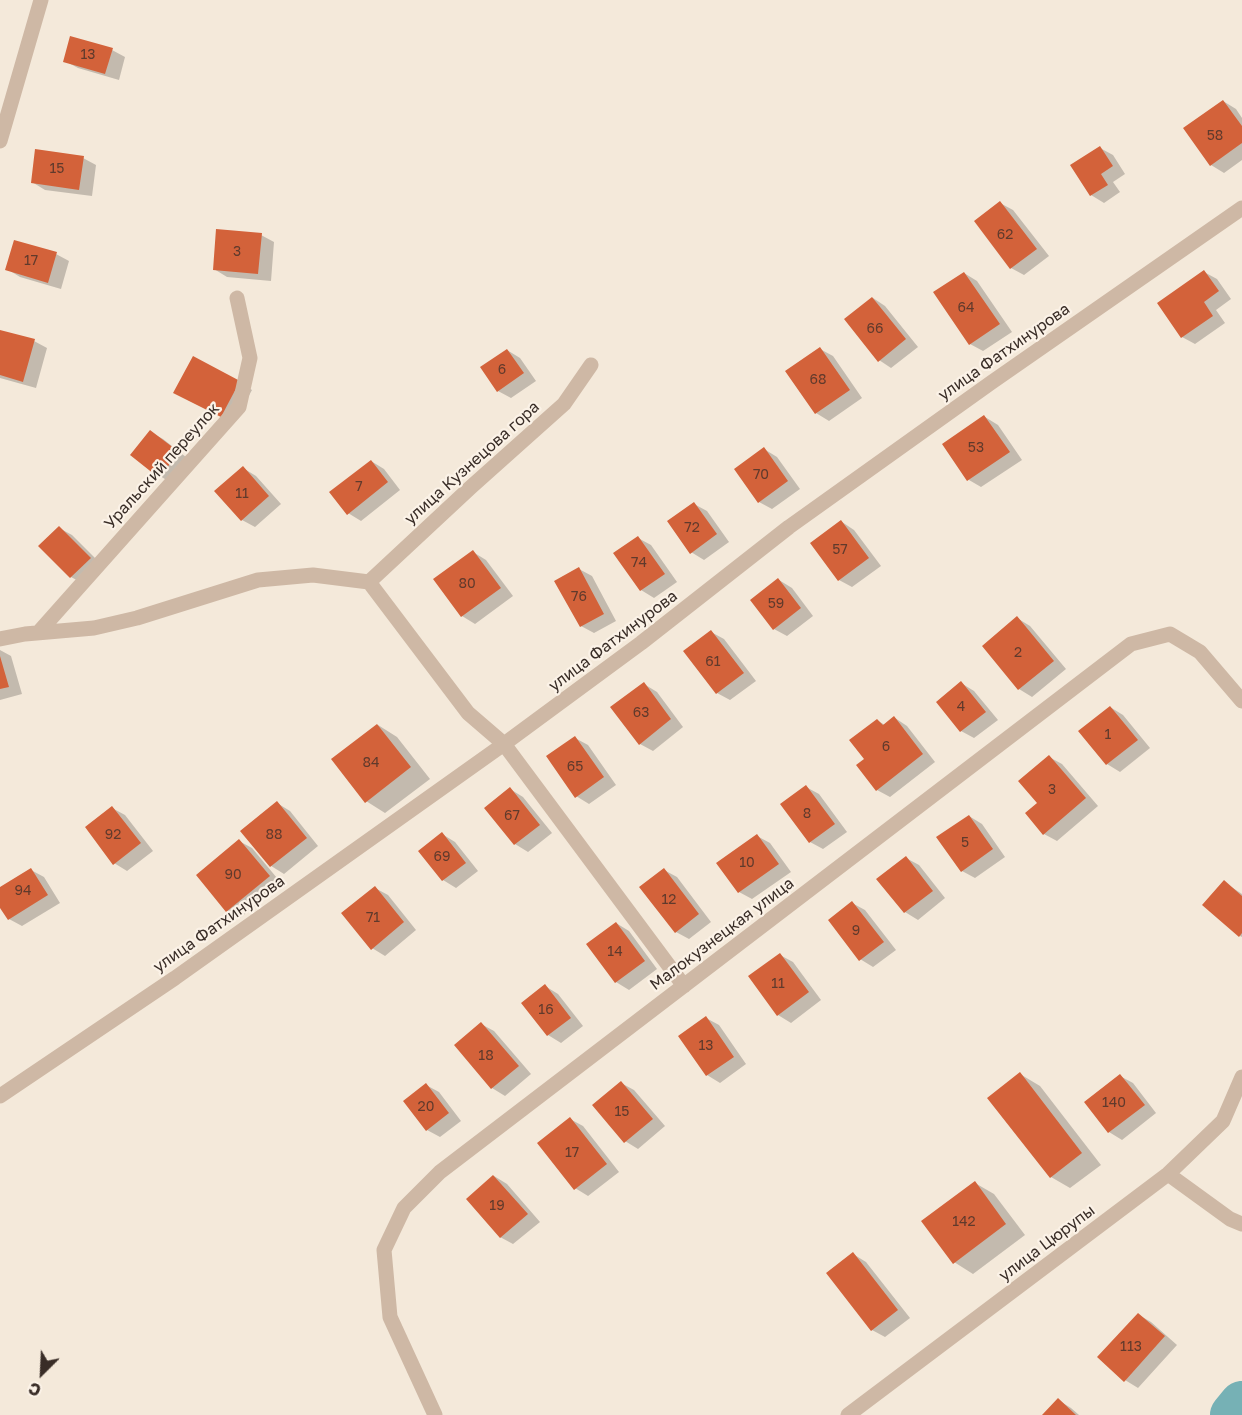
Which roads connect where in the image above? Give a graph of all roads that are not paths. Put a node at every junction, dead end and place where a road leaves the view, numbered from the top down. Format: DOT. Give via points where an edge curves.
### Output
graph roads {
  1 [pos="41,0"];
  2 [pos="0,141"];
  3 [pos="1242,208"];
  4 [pos="237,298"];
  5 [pos="591,365"];
  6 [pos="369,582"];
  7 [pos="38,633"];
  8 [pos="0,639"];
  9 [pos="1242,701"];
  10 [pos="504,744"];
  11 [pos="684,986"];
  12 [pos="1242,1077"];
  13 [pos="0,1096"];
  14 [pos="1168,1174"];
  15 [pos="1242,1224"];
  16 [pos="435,1415"];
  17 [pos="848,1415"];
  1 -- 2 [label="street"];
  3 -- 10 [label="street, улица Фатхинурова" via="789,527"];
  4 -- 7 [label="street, Уральский переулок" via="250,358 239,407"];
  5 -- 6 [label="street, улица Кузнецова гора" via="564,404"];
  6 -- 7 [label="street" via="313,575 258,580 137,618"];
  6 -- 10 [label="street" via="468,713"];
  7 -- 8 [label="street"];
  9 -- 11 [label="street, Малокузнецкая улица" via="1200,652 1170,634 1131,644"];
  10 -- 11 [label="street"];
  10 -- 13 [label="street, улица Фатхинурова" via="175,978"];
  11 -- 16 [label="street, Малокузнецкая улица" via="440,1172 404,1208 384,1250 390,1317"];
  12 -- 14 [label="street, улица Цюрупы" via="1223,1121"];
  14 -- 15 [label="street"];
  14 -- 17 [label="street, улица Цюрупы"];
}
